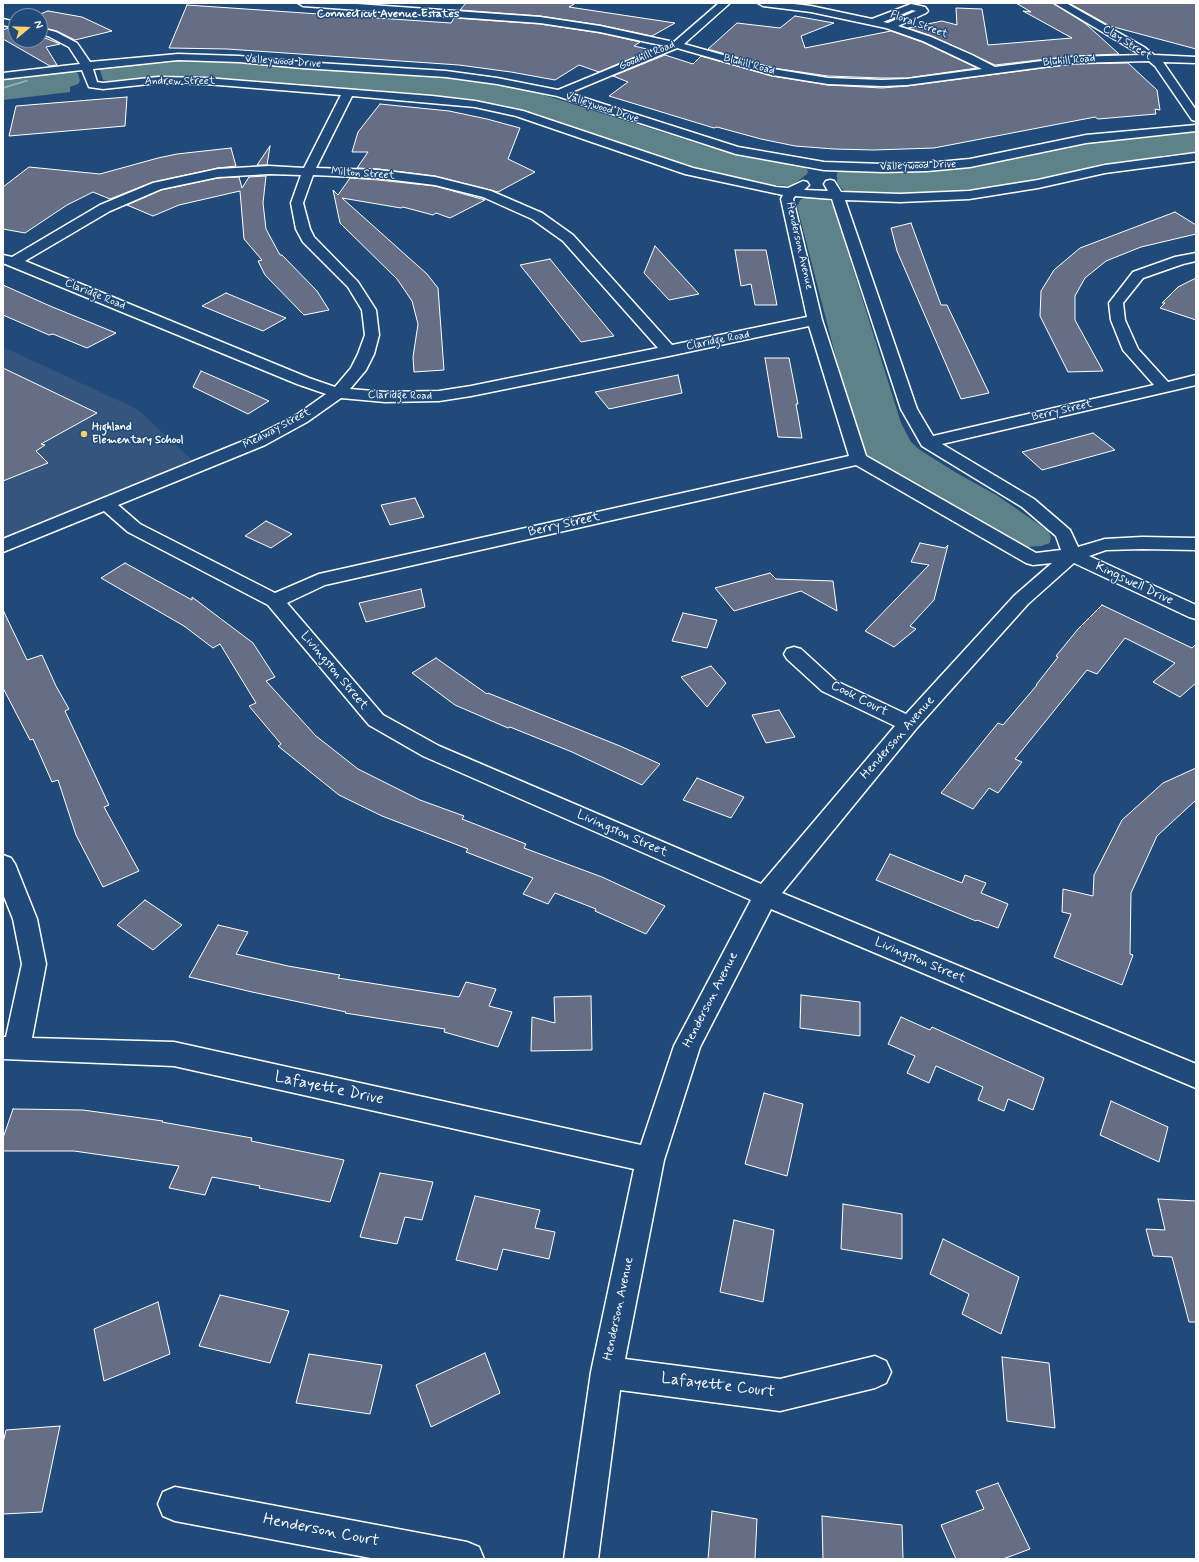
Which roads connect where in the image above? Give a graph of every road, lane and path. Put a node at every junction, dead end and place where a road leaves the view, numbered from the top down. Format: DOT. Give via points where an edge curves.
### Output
graph roads {
  1 [pos="304,3"];
  2 [pos="725,3"];
  3 [pos="763,3"];
  4 [pos="1059,3"];
  5 [pos="395,6"];
  6 [pos="874,22"];
  7 [pos="889,26"];
  8 [pos="48,33"];
  9 [pos="676,45"];
  10 [pos="1150,58"];
  11 [pos="1196,60"];
  12 [pos="992,70"];
  13 [pos="88,72"];
  14 [pos="3,76"];
  15 [pos="348,93"];
  16 [pos="559,93"];
  17 [pos="1196,118"];
  18 [pos="1196,128"];
  19 [pos="1196,157"];
  20 [pos="824,166"];
  21 [pos="308,171"];
  22 [pos="791,192"];
  23 [pos="837,196"];
  24 [pos="1196,257"];
  25 [pos="9,261"];
  26 [pos="815,320"];
  27 [pos="669,350"];
  28 [pos="1196,380"];
  29 [pos="1164,387"];
  30 [pos="338,392"];
  31 [pos="928,442"];
  32 [pos="858,459"];
  33 [pos="107,504"];
  34 [pos="1196,544"];
  35 [pos="3,546"];
  36 [pos="1072,555"];
  37 [pos="275,601"];
  38 [pos="1196,613"];
  39 [pos="794,654"];
  40 [pos="909,724"];
  41 [pos="3,864"];
  42 [pos="765,896"];
  43 [pos="10,1048"];
  44 [pos="1196,1076"];
  45 [pos="650,1160"];
  46 [pos="607,1372"];
  47 [pos="875,1372"];
  48 [pos="175,1504"];
  49 [pos="467,1559"];
  50 [pos="581,1559"];
  1 -- 5 [label="street, Bluhill Road"];
  2 -- 9 [label="street, Goodhill Road"];
  3 -- 6 [label="street, Floral Street" via="811,9"];
  4 -- 10 [label="street, Clay Street" via="1140,49"];
  5 -- 9 [label="street, Bluhill Road" via="540,20"];
  6 -- 7 [label="street, Floral Street"];
  6 -- 7 [label="street" via="911,7 922,9 923,12"];
  7 -- 12 [label="street, Floral Street" via="927,39"];
  8 -- 13 [label="street" via="73,45"];
  9 -- 12 [label="street, Bluhill Road" via="772,72 828,81 907,82"];
  9 -- 16 [label="street, Goodhill Road"];
  10 -- 11 [label="street, Bluhill Road"];
  10 -- 12 [label="street, Bluhill Road" via="1073,60"];
  10 -- 17 [label="street, Clay Street" via="1159,64"];
  13 -- 14 [label="street, Valleywood Drive"];
  13 -- 15 [label="street, Andrew Street" via="93,85 103,86 158,80"];
  13 -- 16 [label="street, Valleywood Drive" via="178,57 239,59 446,74"];
  15 -- 21 [label="street, Medway Street"];
  15 -- 22 [label="street" via="432,98 519,113 689,172"];
  16 -- 20 [label="street, Valleywood Drive" via="711,144"];
  18 -- 20 [label="street, Valleywood Drive" via="1086,139 970,163 890,168"];
  19 -- 23 [label="street" via="1105,170 969,195 900,198"];
  20 -- 22 [label="street, Henderson Avenue" via="807,183"];
  20 -- 23 [label="street" via="829,174 830,185"];
  21 -- 25 [label="street, Milton Street" via="269,170 218,174 157,186 105,208 34,252"];
  21 -- 27 [label="street, Milton Street" via="378,174 435,181 487,194 537,216 568,238"];
  21 -- 30 [label="street, Medway Street" via="297,203 303,229 308,239 353,285 369,310 372,335 366,354 358,370"];
  22 -- 23 [label="street"];
  22 -- 26 [label="street, Henderson Avenue" via="787,199"];
  23 -- 31 [label="street" via="909,409"];
  24 -- 29 [label="street" via="1138,275 1116,303 1118,320 1131,350"];
  25 -- 30 [label="street, Claridge Road" via="303,381"];
  26 -- 27 [label="street, Claridge Road"];
  26 -- 32 [label="street, Henderson Avenue"];
  27 -- 30 [label="street, Claridge Road" via="439,396 385,397"];
  28 -- 29 [label="street, Berry Street"];
  29 -- 31 [label="street, Berry Street"];
  30 -- 33 [label="street, Medway Street" via="301,419 260,441"];
  31 -- 36 [label="street" via="1028,503 1064,534"];
  32 -- 36 [label="street" via="1033,560"];
  32 -- 37 [label="street, Berry Street" via="319,580"];
  33 -- 35 [label="street, Medway Street"];
  33 -- 37 [label="street, Livingston Street" via="134,528"];
  34 -- 36 [label="street" via="1105,545"];
  36 -- 38 [label="street, Kingswell Drive"];
  36 -- 40 [label="street, Henderson Avenue" via="1021,600"];
  37 -- 42 [label="street, Livingston Street" via="376,720 431,751"];
  39 -- 40 [label="street, Cook Court" via="829,686"];
  40 -- 42 [label="street, Henderson Avenue"];
  41 -- 43 [label="street" via="25,919 34,964"];
  42 -- 44 [label="street, Livingston Street"];
  42 -- 45 [label="street, Henderson Avenue" via="687,1046"];
  43 -- 45 [label="street, Lafayette Drive" via="174,1054"];
  45 -- 46 [label="street, Henderson Avenue"];
  46 -- 47 [label="street, Lafayette Court" via="780,1395"];
  46 -- 50 [label="street, Henderson Avenue"];
  48 -- 49 [label="street, Henderson Court"];
}
